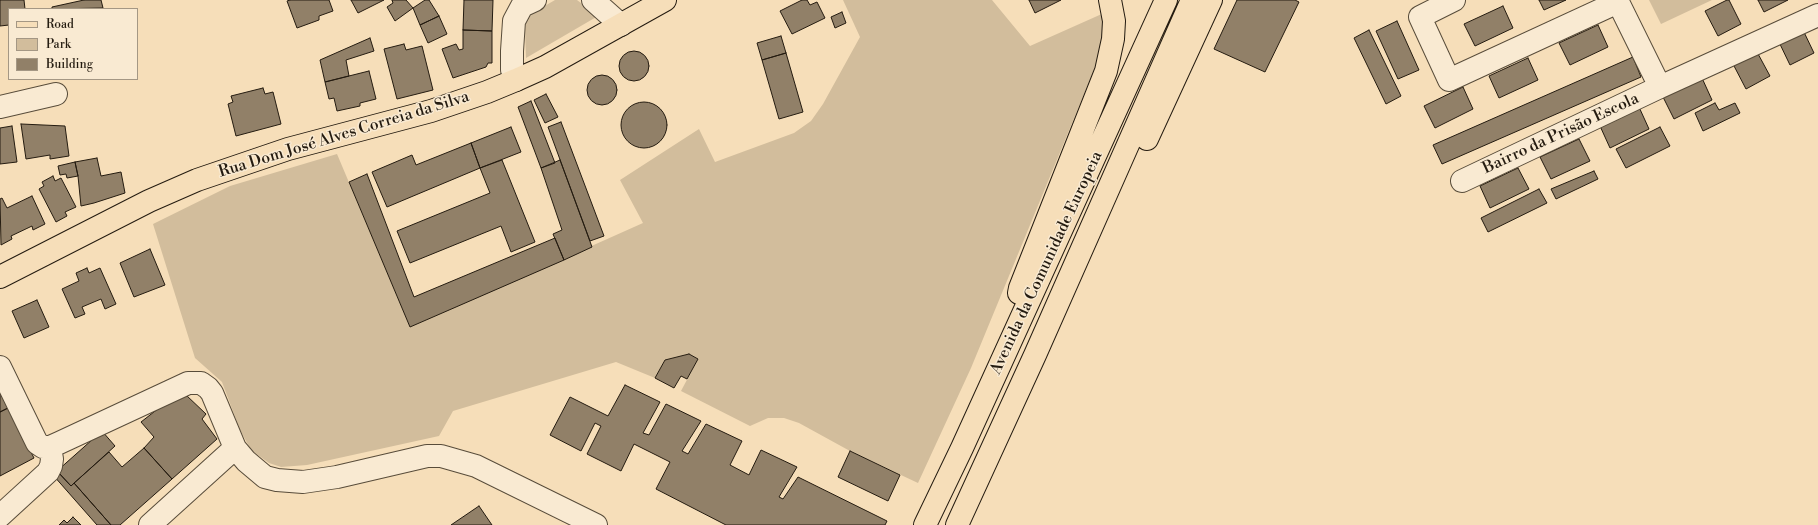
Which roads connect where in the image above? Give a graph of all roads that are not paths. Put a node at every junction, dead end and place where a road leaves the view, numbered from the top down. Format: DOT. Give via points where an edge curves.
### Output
graph roads {
  1 [pos="535,0"];
  2 [pos="593,0"];
  3 [pos="665,0"];
  4 [pos="1110,0"];
  5 [pos="1166,0"];
  6 [pos="1192,0"];
  7 [pos="1211,0"];
  8 [pos="1454,0"];
  9 [pos="1618,1"];
  10 [pos="1818,15"];
  11 [pos="621,25"];
  12 [pos="516,80"];
  13 [pos="1660,87"];
  14 [pos="56,94"];
  15 [pos="0,107"];
  16 [pos="1462,181"];
  17 [pos="0,277"];
  18 [pos="1014,334"];
  19 [pos="0,367"];
  20 [pos="1008,416"];
  21 [pos="50,447"];
  22 [pos="235,448"];
  23 [pos="0,516"];
  24 [pos="150,525"];
  25 [pos="596,525"];
  26 [pos="925,525"];
  27 [pos="958,525"];
  1 -- 12 [label="street" via="522,6 514,21 512,70"];
  2 -- 11 [label="street"];
  3 -- 11 [label="main road, Rua Dom José Alves Correia da Silva"];
  4 -- 18 [label="main road" via="1114,21 1113,39 1106,71 1020,288"];
  5 -- 18 [label="main road, Avenida da Comunidade Europeia"];
  6 -- 20 [label="main road, Avenida da Comunidade Europeia"];
  7 -- 20 [label="main road" via="1058,334 1035,378"];
  8 -- 9 [label="street" via="1420,17 1449,80"];
  9 -- 13 [label="street"];
  10 -- 13 [label="street, Bairro da Prisão Escola"];
  11 -- 12 [label="main road, Rua Dom José Alves Correia da Silva"];
  12 -- 17 [label="main road, Rua Dom José Alves Correia da Silva" via="430,111 288,149 197,180 149,201"];
  13 -- 16 [label="street, Bairro da Prisão Escola"];
  14 -- 15 [label="street"];
  18 -- 26 [label="main road, Avenida da Comunidade Europeia"];
  19 -- 21 [label="street" via="37,443 42,447"];
  20 -- 27 [label="main road, Avenida da Comunidade Europeia"];
  21 -- 22 [label="street" via="194,382 205,385 212,393"];
  21 -- 23 [label="street" via="52,459 48,472"];
  22 -- 24 [label="street"];
  22 -- 25 [label="street" via="257,471 277,480 290,482 337,477 427,456 453,458 476,466"];
}
